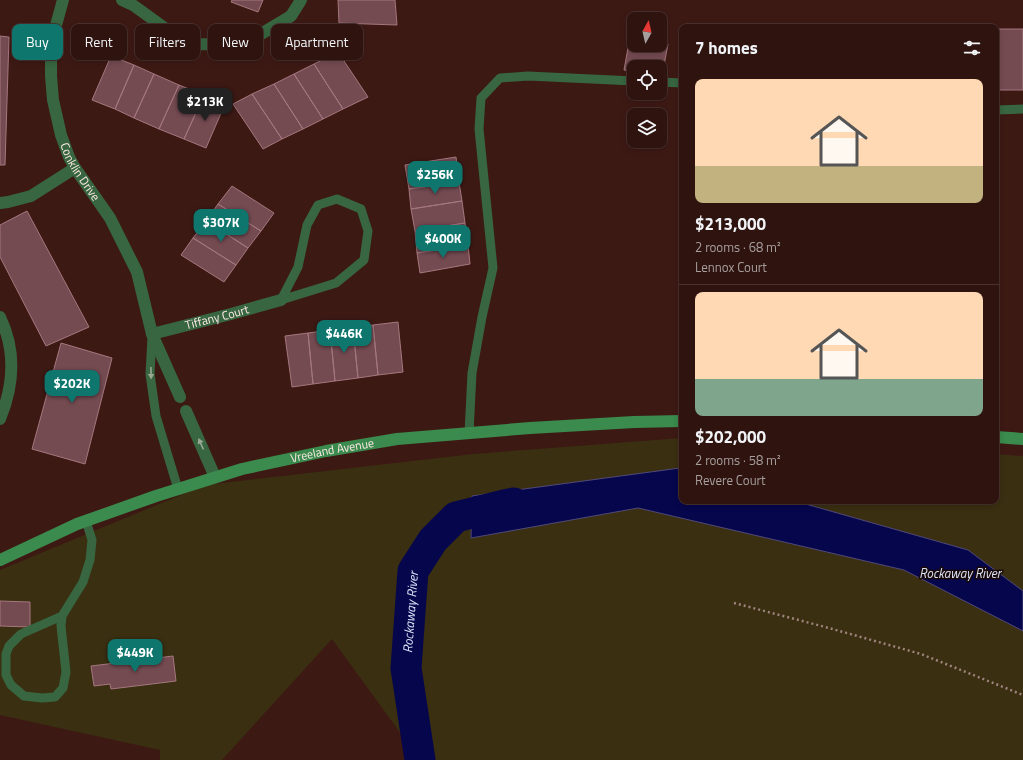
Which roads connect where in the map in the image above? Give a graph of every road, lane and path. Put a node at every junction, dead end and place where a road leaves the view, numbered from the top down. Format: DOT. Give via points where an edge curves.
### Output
graph roads {
  1 [pos="63,0"];
  2 [pos="122,0"];
  3 [pos="301,0"];
  4 [pos="627,81"];
  5 [pos="667,82"];
  6 [pos="679,83"];
  7 [pos="1023,109"];
  8 [pos="999,110"];
  9 [pos="75,168"];
  10 [pos="0,203"];
  11 [pos="281,300"];
  12 [pos="0,317"];
  13 [pos="152,334"];
  14 [pos="180,397"];
  15 [pos="186,411"];
  16 [pos="0,419"];
  17 [pos="679,421"];
  18 [pos="469,433"];
  19 [pos="999,437"];
  20 [pos="1023,438"];
  21 [pos="215,477"];
  22 [pos="178,489"];
  23 [pos="86,521"];
  24 [pos="0,560"];
  25 [pos="734,603"];
  26 [pos="62,616"];
  27 [pos="1023,695"];
  1 -- 9 [label="street, Conklin Drive" via="51,52 51,76 60,135"];
  2 -- 3 [label="street" via="173,34 197,44 227,45 261,34 291,16"];
  4 -- 18 [label="lane" via="528,76 500,78 481,98 479,129 493,268 472,373"];
  5 -- 6 [label="lane"];
  7 -- 8 [label="lane"];
  9 -- 10 [label="street" via="31,196"];
  9 -- 13 [label="street, Conklin Drive" via="110,218 137,272"];
  11 -- 11 [label="lane, Tiffany Court" via="336,283 364,260 368,231 361,209 337,199 318,205 307,225 298,267"];
  11 -- 13 [label="street, Tiffany Court"];
  12 -- 16 [label="street" via="10,345 12,369 6,404"];
  13 -- 14 [label="street, Conklin Drive"];
  13 -- 22 [label="lane, Conklin Drive, one-way" via="150,374 156,416"];
  21 -- 15 [label="street, one-way"];
  17 -- 18 [label="street, Vreeland Avenue"];
  18 -- 21 [label="street, Vreeland Avenue" via="397,439 326,451"];
  19 -- 20 [label="street"];
  21 -- 22 [label="street, Vreeland Avenue"];
  22 -- 23 [label="street, Vreeland Avenue"];
  23 -- 24 [label="street, Vreeland Avenue"];
  23 -- 26 [label="lane" via="92,540 90,560 83,582"];
  25 -- 27 [label="path" via="921,654"];
  26 -- 26 [label="lane" via="66,672 63,688 55,697 24,696 11,685 6,675 6,654 9,646 21,634"];
}
